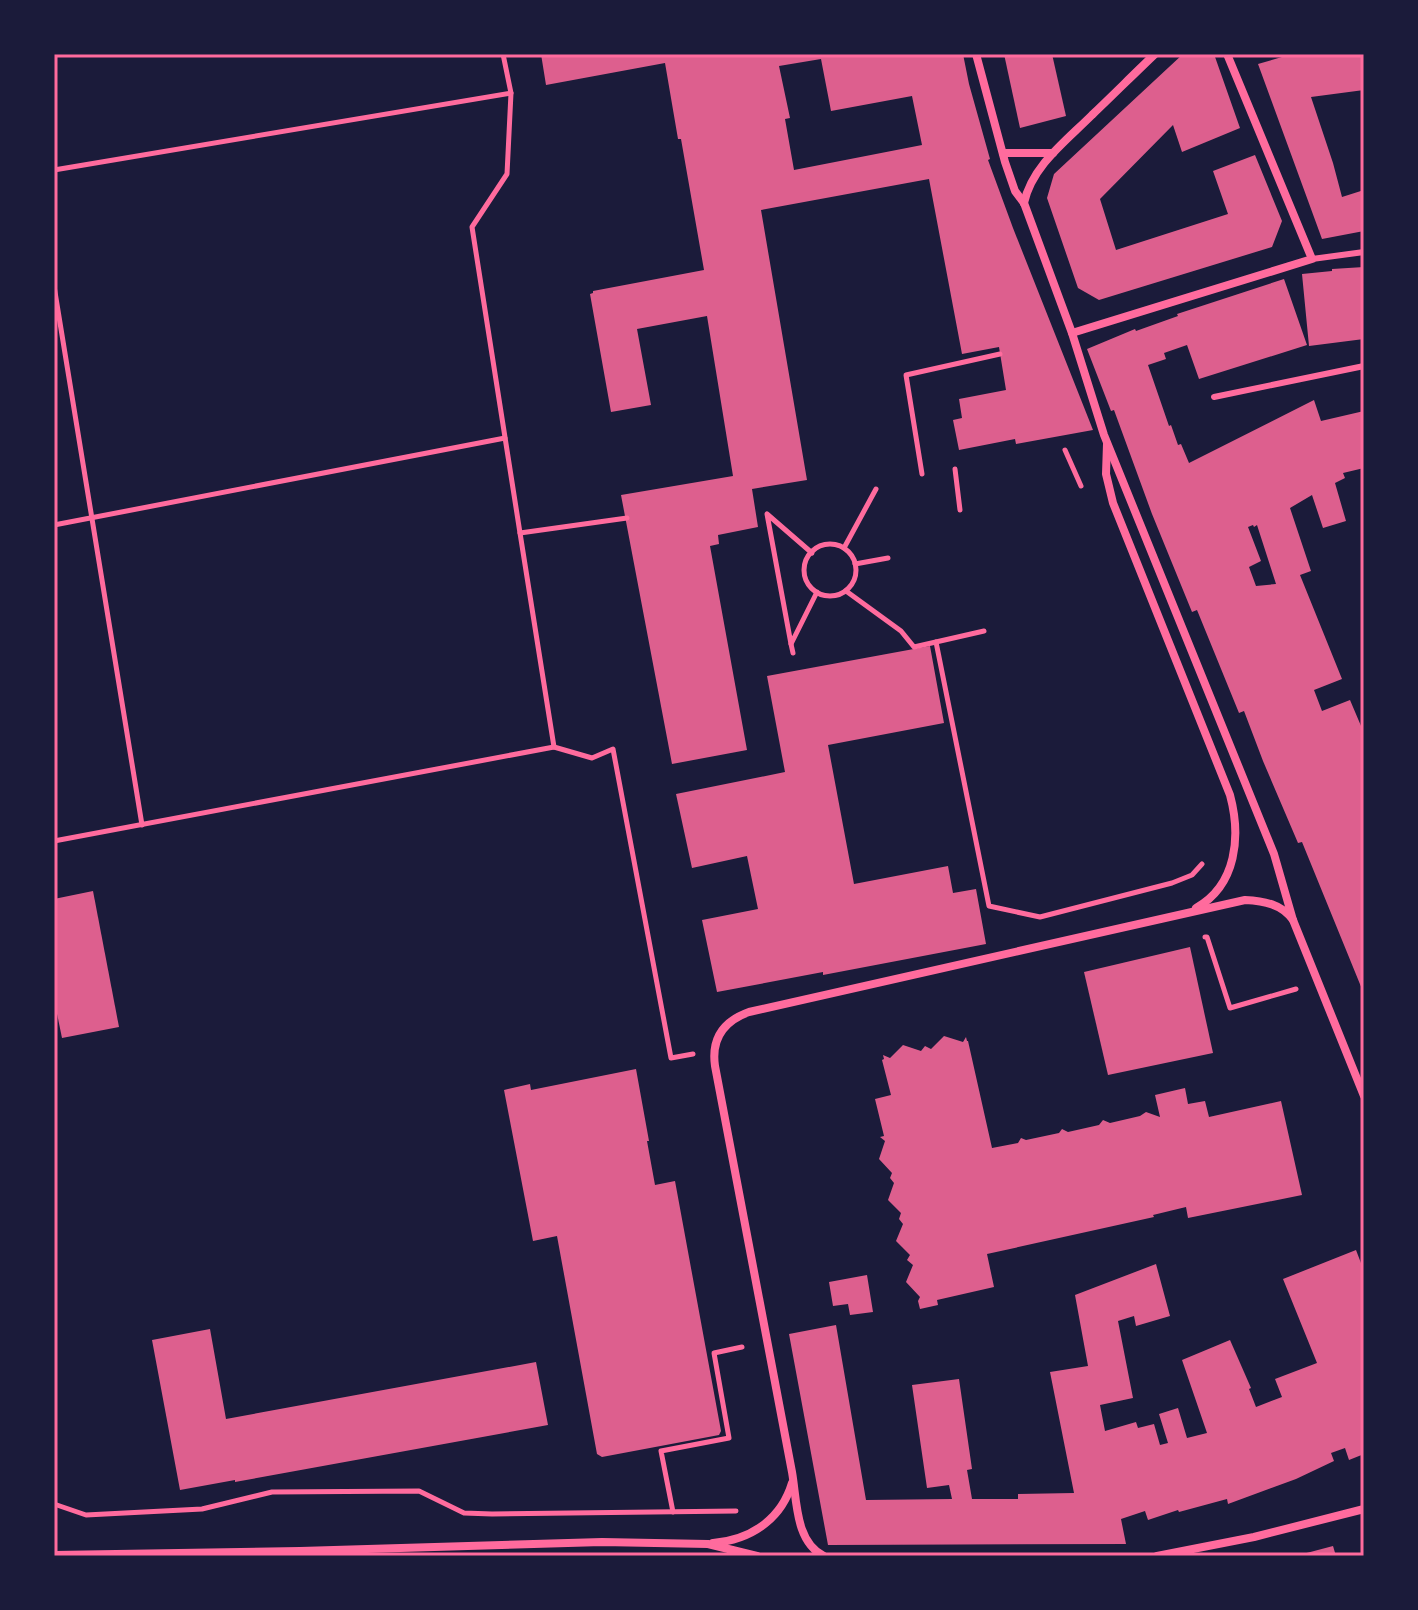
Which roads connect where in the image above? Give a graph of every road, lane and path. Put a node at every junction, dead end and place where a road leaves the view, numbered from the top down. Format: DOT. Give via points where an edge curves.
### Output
graph roads {
  1 [pos="503,54"];
  2 [pos="976,54"];
  3 [pos="1155,54"];
  4 [pos="1227,54"];
  5 [pos="511,93"];
  6 [pos="1003,153"];
  7 [pos="1053,153"];
  8 [pos="54,170"];
  9 [pos="1024,203"];
  10 [pos="1364,252"];
  11 [pos="1312,259"];
  12 [pos="54,286"];
  13 [pos="1072,333"];
  14 [pos="1000,354"];
  15 [pos="1364,366"];
  16 [pos="1214,397"];
  17 [pos="1104,435"];
  18 [pos="505,438"];
  19 [pos="1065,450"];
  20 [pos="955,469"];
  21 [pos="922,474"];
  22 [pos="876,489"];
  23 [pos="1083,491"];
  24 [pos="960,510"];
  25 [pos="93,518"];
  26 [pos="627,518"];
  27 [pos="54,525"];
  28 [pos="520,533"];
  29 [pos="844,548"];
  30 [pos="812,553"];
  31 [pos="888,558"];
  32 [pos="855,564"];
  33 [pos="846,591"];
  34 [pos="817,592"];
  35 [pos="984,631"];
  36 [pos="936,642"];
  37 [pos="791,644"];
  38 [pos="793,653"];
  39 [pos="554,747"];
  40 [pos="142,825"];
  41 [pos="54,841"];
  42 [pos="1205,861"];
  43 [pos="1178,915"];
  44 [pos="1293,920"];
  45 [pos="1192,940"];
  46 [pos="1318,981"];
  47 [pos="719,1087"];
  48 [pos="1364,1096"];
  49 [pos="740,1334"];
  50 [pos="792,1472"];
  51 [pos="54,1504"];
  52 [pos="1364,1509"];
  53 [pos="742,1511"];
  54 [pos="673,1512"];
  55 [pos="615,1543"];
  56 [pos="708,1544"];
  57 [pos="1211,1545"];
  58 [pos="300,1553"];
  59 [pos="54,1555"];
  60 [pos="615,1556"];
  61 [pos="757,1556"];
  62 [pos="824,1556"];
  63 [pos="1157,1556"];
  64 [pos="1188,1556"];
  1 -- 5 [label="path"];
  2 -- 6 [label="street"];
  3 -- 7 [label="street"];
  4 -- 11 [label="street"];
  5 -- 8 [label="path"];
  5 -- 18 [label="path" via="507,174 472,227"];
  6 -- 7 [label="street"];
  6 -- 9 [label="street"];
  7 -- 9 [label="street" via="1031,180"];
  9 -- 13 [label="street"];
  10 -- 11 [label="lane"];
  11 -- 13 [label="street"];
  12 -- 25 [label="path"];
  13 -- 17 [label="street"];
  14 -- 21 [label="path" via="906,375"];
  15 -- 16 [label="lane"];
  17 -- 43 [label="street" via="1106,474 1118,518 1230,795 1236,828 1227,872 1215,892 1205,903"];
  17 -- 44 [label="street" via="1274,854"];
  18 -- 25 [label="path"];
  18 -- 28 [label="path"];
  19 -- 23 [label="path"];
  20 -- 24 [label="path"];
  22 -- 29 [label="path"];
  25 -- 27 [label="path"];
  25 -- 40 [label="path"];
  26 -- 28 [label="path"];
  28 -- 39 [label="path"];
  29 -- 30 [label="path" via="824,545"];
  29 -- 32 [label="path"];
  30 -- 34 [label="path" via="805,576"];
  30 -- 37 [label="path" via="767,514"];
  31 -- 32 [label="path"];
  32 -- 33 [label="path" via="856,574"];
  33 -- 34 [label="path"];
  33 -- 36 [label="path" via="901,631 914,647"];
  34 -- 37 [label="path"];
  35 -- 36 [label="path"];
  36 -- 42 [label="path" via="989,906 1040,917 1172,883 1192,875"];
  37 -- 38 [label="path"];
  39 -- 40 [label="path"];
  39 -- 47 [label="path" via="592,758 613,749 671,1058 693,1054 702,1091"];
  40 -- 41 [label="path"];
  43 -- 44 [label="street" via="1245,900 1281,908"];
  43 -- 47 [label="street" via="749,1012 721,1030 714,1047"];
  44 -- 46 [label="street"];
  45 -- 46 [label="path" via="1207,937 1230,1008"];
  46 -- 48 [label="street"];
  47 -- 50 [label="street"];
  49 -- 54 [label="path" via="742,1347 714,1353 729,1438 661,1451"];
  50 -- 56 [label="street" via="785,1503 769,1521 748,1535"];
  50 -- 62 [label="street" via="803,1535"];
  51 -- 54 [label="path" via="86,1515 202,1509 272,1492 419,1491 464,1513"];
  52 -- 57 [label="street"];
  53 -- 54 [label="path"];
  55 -- 56 [label="street"];
  55 -- 58 [label="street"];
  55 -- 60 [label="street"];
  56 -- 61 [label="street"];
  57 -- 63 [label="street"];
  57 -- 64 [label="street"];
  58 -- 59 [label="street"];
}
